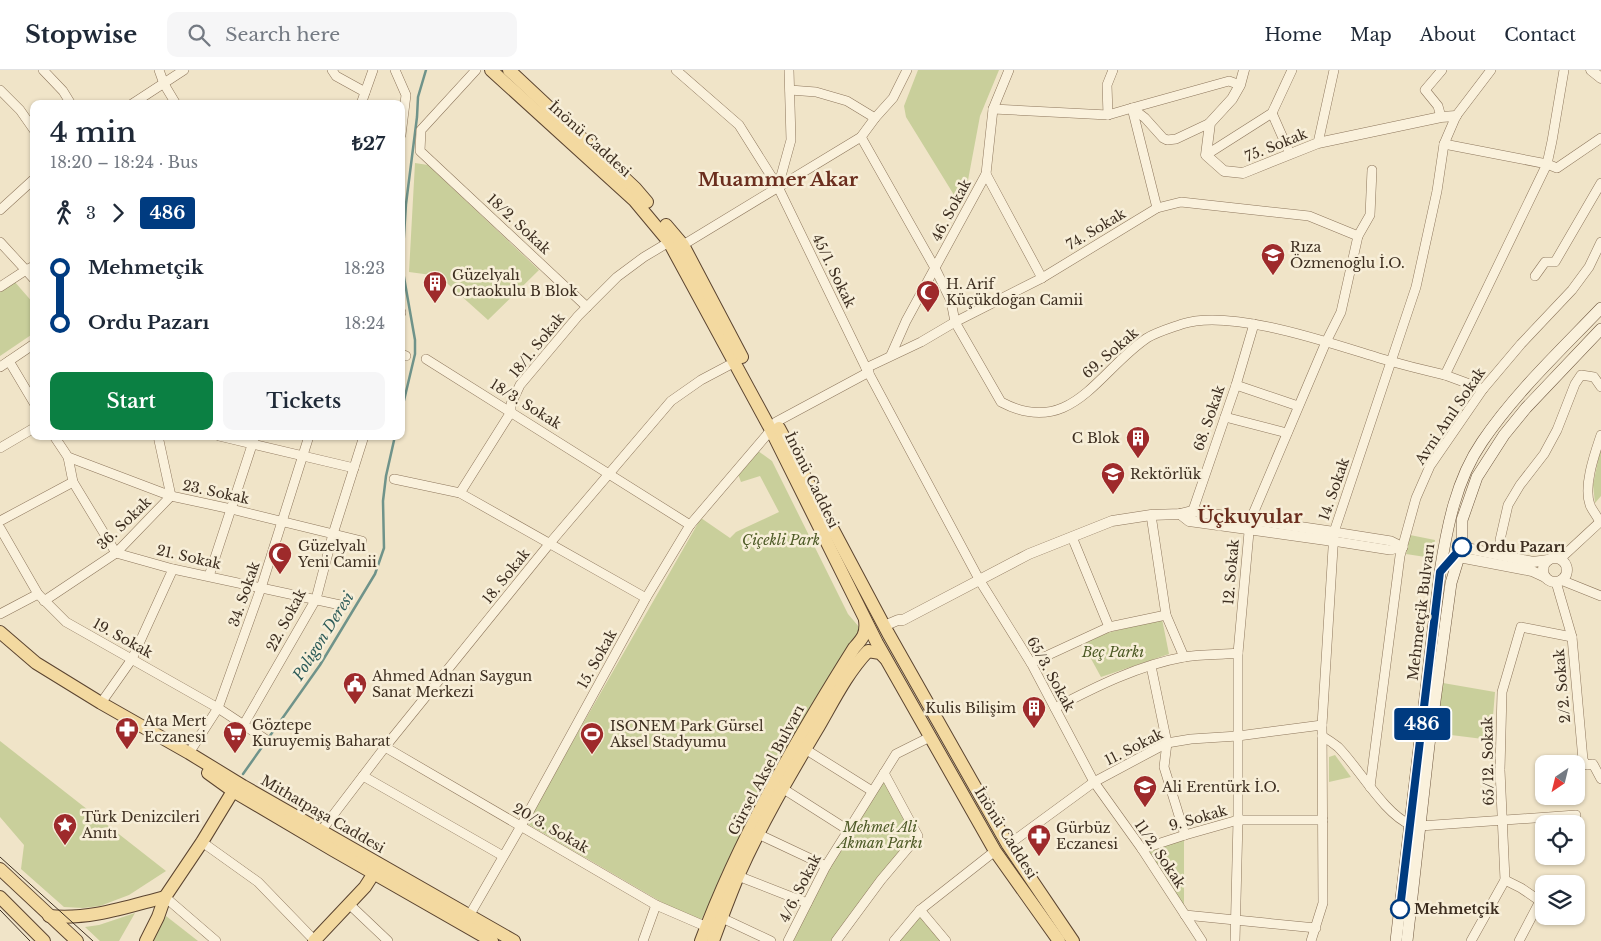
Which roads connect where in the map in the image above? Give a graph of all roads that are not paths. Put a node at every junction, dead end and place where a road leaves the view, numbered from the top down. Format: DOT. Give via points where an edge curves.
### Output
graph roads {
  1 [pos="43,70"];
  2 [pos="159,70"];
  3 [pos="184,70"];
  4 [pos="332,70"];
  5 [pos="373,70"];
  6 [pos="394,70"];
  7 [pos="476,70"];
  8 [pos="492,70"];
  9 [pos="509,70"];
  10 [pos="676,70"];
  11 [pos="789,70"];
  12 [pos="907,70"];
  13 [pos="1009,70"];
  14 [pos="1113,70"];
  15 [pos="1244,70"];
  16 [pos="1292,70"];
  17 [pos="1334,70"];
  18 [pos="1442,70"];
  19 [pos="1491,70"];
  20 [pos="1564,70"];
  21 [pos="1591,70"];
  22 [pos="1601,78"];
  23 [pos="164,84"];
  24 [pos="1240,84"];
  25 [pos="0,90"];
  26 [pos="790,90"];
  27 [pos="365,92"];
  28 [pos="70,100"];
  29 [pos="138,100"];
  30 [pos="174,100"];
  31 [pos="362,100"];
  32 [pos="405,103"];
  33 [pos="1132,108"];
  34 [pos="993,109"];
  35 [pos="1272,113"];
  36 [pos="1108,115"];
  37 [pos="1456,116"];
  38 [pos="1441,117"];
  39 [pos="875,118"];
  40 [pos="1210,123"];
  41 [pos="30,124"];
  42 [pos="861,137"];
  43 [pos="1601,138"];
  44 [pos="1318,143"];
  45 [pos="1444,144"];
  46 [pos="1290,154"];
  47 [pos="1206,155"];
  48 [pos="1547,164"];
  49 [pos="1372,170"];
  50 [pos="986,174"];
  51 [pos="30,183"];
  52 [pos="1601,183"];
  53 [pos="778,186"];
  54 [pos="1157,208"];
  55 [pos="0,210"];
  56 [pos="1358,236"];
  57 [pos="0,242"];
  58 [pos="669,242"];
  59 [pos="1601,242"];
  60 [pos="684,245"];
  61 [pos="30,268"];
  62 [pos="935,268"];
  63 [pos="1535,276"];
  64 [pos="1042,278"];
  65 [pos="0,287"];
  66 [pos="588,307"];
  67 [pos="1601,308"];
  68 [pos="955,322"];
  69 [pos="1254,324"];
  70 [pos="1600,332"];
  71 [pos="1326,342"];
  72 [pos="30,347"];
  73 [pos="891,355"];
  74 [pos="426,359"];
  75 [pos="9,361"];
  76 [pos="735,362"];
  77 [pos="1391,362"];
  78 [pos="0,367"];
  79 [pos="868,370"];
  80 [pos="1445,376"];
  81 [pos="1236,385"];
  82 [pos="1601,387"];
  83 [pos="1483,389"];
  84 [pos="30,396"];
  85 [pos="1298,406"];
  86 [pos="512,412"];
  87 [pos="1225,417"];
  88 [pos="773,426"];
  89 [pos="30,430"];
  90 [pos="1287,433"];
  91 [pos="1601,435"];
  92 [pos="57,440"];
  93 [pos="159,440"];
  94 [pos="254,440"];
  95 [pos="308,440"];
  96 [pos="363,440"];
  97 [pos="0,448"];
  98 [pos="303,456"];
  99 [pos="68,457"];
  100 [pos="354,468"];
  101 [pos="610,474"];
  102 [pos="394,479"];
  103 [pos="73,482"];
  104 [pos="460,493"];
  105 [pos="171,496"];
  106 [pos="231,509"];
  107 [pos="1151,515"];
  108 [pos="1191,516"];
  109 [pos="0,521"];
  110 [pos="1600,521"];
  111 [pos="282,522"];
  112 [pos="690,525"];
  113 [pos="1249,525"];
  114 [pos="1447,526"];
  115 [pos="0,528"];
  116 [pos="333,534"];
  117 [pos="1072,537"];
  118 [pos="1333,537"];
  119 [pos="1500,540"];
  120 [pos="362,541"];
  121 [pos="550,543"];
  122 [pos="1403,547"];
  123 [pos="1459,552"];
  124 [pos="116,554"];
  125 [pos="1560,559"];
  126 [pos="1548,560"];
  127 [pos="173,568"];
  128 [pos="1440,572"];
  129 [pos="209,576"];
  130 [pos="1545,576"];
  131 [pos="980,581"];
  132 [pos="1559,581"];
  133 [pos="261,588"];
  134 [pos="1601,596"];
  135 [pos="41,598"];
  136 [pos="646,598"];
  137 [pos="316,599"];
  138 [pos="345,606"];
  139 [pos="0,614"];
  140 [pos="1166,615"];
  141 [pos="1109,627"];
  142 [pos="886,629"];
  143 [pos="0,632"];
  144 [pos="1572,637"];
  145 [pos="870,642"];
  146 [pos="1238,653"];
  147 [pos="1184,657"];
  148 [pos="132,659"];
  149 [pos="1031,664"];
  150 [pos="1151,666"];
  151 [pos="101,703"];
  152 [pos="218,708"];
  153 [pos="1055,708"];
  154 [pos="118,712"];
  155 [pos="244,724"];
  156 [pos="1322,726"];
  157 [pos="1238,736"];
  158 [pos="1322,736"];
  159 [pos="930,737"];
  160 [pos="265,739"];
  161 [pos="1166,743"];
  162 [pos="385,747"];
  163 [pos="805,749"];
  164 [pos="189,753"];
  165 [pos="884,773"];
  166 [pos="363,776"];
  167 [pos="1601,779"];
  168 [pos="1094,782"];
  169 [pos="1370,787"];
  170 [pos="238,788"];
  171 [pos="782,788"];
  172 [pos="872,792"];
  173 [pos="1535,818"];
  174 [pos="1238,820"];
  175 [pos="1323,820"];
  176 [pos="1503,820"];
  177 [pos="521,826"];
  178 [pos="1415,826"];
  179 [pos="321,830"];
  180 [pos="848,830"];
  181 [pos="758,834"];
  182 [pos="1185,835"];
  183 [pos="202,842"];
  184 [pos="1008,845"];
  185 [pos="1142,849"];
  186 [pos="995,851"];
  187 [pos="503,856"];
  188 [pos="372,860"];
  189 [pos="826,866"];
  190 [pos="0,869"];
  191 [pos="374,873"];
  192 [pos="738,876"];
  193 [pos="1504,880"];
  194 [pos="0,897"];
  195 [pos="165,897"];
  196 [pos="807,903"];
  197 [pos="349,904"];
  198 [pos="656,905"];
  199 [pos="920,910"];
  200 [pos="49,916"];
  201 [pos="469,916"];
  202 [pos="1186,916"];
  203 [pos="21,918"];
  204 [pos="722,918"];
  205 [pos="1236,920"];
  206 [pos="707,926"];
  207 [pos="1316,928"];
  208 [pos="44,941"];
  209 [pos="55,941"];
  210 [pos="77,941"];
  211 [pos="146,941"];
  212 [pos="216,941"];
  213 [pos="315,941"];
  214 [pos="388,941"];
  215 [pos="492,941"];
  216 [pos="514,941"];
  217 [pos="643,941"];
  218 [pos="701,941"];
  219 [pos="713,941"];
  220 [pos="771,941"];
  221 [pos="788,941"];
  222 [pos="836,941"];
  223 [pos="894,941"];
  224 [pos="946,941"];
  225 [pos="1059,941"];
  226 [pos="1073,941"];
  227 [pos="1202,941"];
  228 [pos="1235,941"];
  229 [pos="1311,941"];
  230 [pos="1396,941"];
  231 [pos="1407,941"];
  232 [pos="1471,941"];
  233 [pos="1519,941"];
  1 -- 28 [label="street"];
  2 -- 23 [label="street"];
  3 -- 23 [label="street"];
  4 -- 27 [label="street" via="336,76"];
  5 -- 27 [label="street"];
  6 -- 32 [label="street" via="406,95"];
  7 -- 66 [label="street, 18/2. Sokak" via="421,130 420,152"];
  8 -- 58 [label="main road, İnönü Caddesi" via="634,200"];
  9 -- 60 [label="main road, İnönü Caddesi" via="635,188"];
  10 -- 53 [label="street, 45/1. Sokak" via="739,125"];
  11 -- 26 [label="street"];
  12 -- 39 [label="street" via="892,98"];
  13 -- 34 [label="street, 46. Sokak"];
  14 -- 36 [label="street" via="1108,85"];
  15 -- 24 [label="street"];
  16 -- 35 [label="street"];
  17 -- 44 [label="street"];
  18 -- 38 [label="street" via="1425,90 1438,106"];
  19 -- 37 [label="street, 14. Sokak"];
  20 -- 48 [label="street"];
  21 -- 22 [label="street"];
  23 -- 29 [label="street"];
  23 -- 30 [label="street"];
  24 -- 33 [label="street" via="1229,81"];
  24 -- 40 [label="street" via="1232,99"];
  25 -- 41 [label="street"];
  26 -- 39 [label="street" via="816,92 847,101"];
  26 -- 53 [label="street" via="791,140"];
  27 -- 31 [label="street"];
  33 -- 36 [label="street"];
  33 -- 40 [label="street" via="1163,138 1170,140"];
  33 -- 54 [label="street"];
  34 -- 36 [label="street"];
  34 -- 50 [label="street, 46. Sokak"];
  35 -- 46 [label="street"];
  35 -- 47 [label="street"];
  37 -- 38 [label="street, 75. Sokak"];
  37 -- 45 [label="street, 14. Sokak"];
  38 -- 44 [label="street, 75. Sokak"];
  39 -- 42 [label="street"];
  40 -- 47 [label="street"];
  42 -- 53 [label="street"];
  42 -- 62 [label="street, 69. Sokak"];
  43 -- 48 [label="street" via="1557,168"];
  44 -- 46 [label="street, 75. Sokak"];
  45 -- 48 [label="street"];
  45 -- 77 [label="street, 14. Sokak" via="1438,191 1416,287"];
  46 -- 47 [label="street, 75. Sokak" via="1243,173 1224,171"];
  48 -- 80 [label="street"];
  49 -- 56 [label="street, 12. Sokak" via="1370,215"];
  50 -- 62 [label="street, 46. Sokak"];
  50 -- 64 [label="street"];
  51 -- 55 [label="street"];
  52 -- 63 [label="street" via="1555,262 1545,262"];
  53 -- 60 [label="street"];
  53 -- 79 [label="street, 45/1. Sokak"];
  54 -- 56 [label="street, 74. Sokak" via="1181,202 1309,216"];
  54 -- 64 [label="street, 74. Sokak"];
  56 -- 71 [label="street, 12. Sokak" via="1341,312"];
  57 -- 61 [label="street"];
  58 -- 66 [label="street, 18/1. Sokak" via="617,277"];
  58 -- 76 [label="main road, İnönü Caddesi"];
  59 -- 83 [label="street, Avni Anıl Sokak" via="1572,290"];
  60 -- 88 [label="main road, İnönü Caddesi"];
  61 -- 65 [label="street"];
  62 -- 68 [label="street, 69. Sokak" via="951,301"];
  62 -- 73 [label="street, 46. Sokak"];
  64 -- 68 [label="street, 74. Sokak"];
  66 -- 86 [label="street, 18/1. Sokak" via="520,385"];
  67 -- 114 [label="main road, Mehmetçik Bulvarı" via="1561,348 1481,443 1458,492"];
  68 -- 69 [label="street, 69. Sokak" via="1002,402 1012,408 1040,414 1058,411 1077,401 1148,337 1185,323 1219,320"];
  68 -- 73 [label="street, 74. Sokak"];
  69 -- 71 [label="street, 69. Sokak"];
  69 -- 81 [label="street, 68. Sokak"];
  70 -- 123 [label="main road, Mehmetçik Bulvarı" via="1526,408 1490,455 1477,477 1462,520"];
  71 -- 77 [label="street, 69. Sokak"];
  71 -- 85 [label="street, 12. Sokak"];
  72 -- 75 [label="street"];
  73 -- 79 [label="street, 74. Sokak"];
  74 -- 86 [label="street, 18/3. Sokak"];
  75 -- 78 [label="street"];
  75 -- 84 [label="street"];
  76 -- 88 [label="main road, İnönü Caddesi"];
  76 -- 101 [label="street, 18. Sokak" via="671,401"];
  77 -- 80 [label="street, 69. Sokak"];
  77 -- 118 [label="street, 14. Sokak"];
  79 -- 88 [label="street, 74. Sokak"];
  79 -- 131 [label="street"];
  80 -- 83 [label="street, 69. Sokak"];
  81 -- 85 [label="street"];
  81 -- 87 [label="street, 68. Sokak"];
  82 -- 119 [label="street" via="1594,377 1581,375 1575,384 1544,454 1508,505"];
  83 -- 122 [label="street, Avni Anıl Sokak" via="1430,466 1416,498"];
  85 -- 90 [label="street, 12. Sokak"];
  86 -- 101 [label="street, 18/3. Sokak"];
  86 -- 104 [label="street, 18/1. Sokak"];
  87 -- 90 [label="street"];
  87 -- 108 [label="street, 68. Sokak"];
  88 -- 112 [label="street, 15. Sokak"];
  88 -- 142 [label="main road, İnönü Caddesi"];
  88 -- 145 [label="main road, İnönü Caddesi" via="864,620"];
  89 -- 97 [label="street"];
  90 -- 113 [label="street, 12. Sokak"];
  91 -- 110 [label="street" via="1588,488 1590,504"];
  92 -- 99 [label="street"];
  93 -- 105 [label="street, 36. Sokak"];
  94 -- 98 [label="street"];
  94 -- 106 [label="street"];
  95 -- 98 [label="street, 34. Sokak"];
  96 -- 100 [label="street, 22. Sokak"];
  98 -- 100 [label="street"];
  98 -- 111 [label="street, 34. Sokak"];
  99 -- 103 [label="street"];
  99 -- 105 [label="street, 23. Sokak"];
  100 -- 116 [label="street, 22. Sokak"];
  101 -- 112 [label="street, 18/3. Sokak"];
  101 -- 121 [label="street, 18. Sokak"];
  102 -- 104 [label="street"];
  103 -- 109 [label="street"];
  103 -- 124 [label="street"];
  104 -- 121 [label="street"];
  105 -- 106 [label="street, 23. Sokak"];
  105 -- 124 [label="street, 36. Sokak"];
  106 -- 111 [label="street, 23. Sokak"];
  106 -- 129 [label="street"];
  107 -- 108 [label="street"];
  107 -- 117 [label="street" via="1114,520"];
  107 -- 140 [label="street"];
  108 -- 113 [label="street"];
  110 -- 125 [label="street"];
  111 -- 116 [label="street, 23. Sokak"];
  111 -- 133 [label="street, 34. Sokak"];
  112 -- 136 [label="street, 15. Sokak"];
  113 -- 118 [label="street"];
  113 -- 146 [label="street, 12. Sokak"];
  114 -- 123 [label="main road"];
  114 -- 128 [label="main road, Mehmetçik Bulvarı"];
  115 -- 135 [label="street, 19. Sokak"];
  116 -- 120 [label="street, 23. Sokak"];
  116 -- 137 [label="street, 22. Sokak"];
  117 -- 131 [label="street" via="1029,554"];
  117 -- 141 [label="street"];
  118 -- 122 [label="street" via="1390,550"];
  118 -- 156 [label="street, 14. Sokak"];
  121 -- 136 [label="street"];
  121 -- 162 [label="street, 18. Sokak"];
  122 -- 169 [label="street, Avni Anıl Sokak"];
  123 -- 126 [label="street" via="1533,562"];
  123 -- 128 [label="main road"];
  123 -- 130 [label="street"];
  123 -- 178 [label="main road, Mehmetçik Bulvarı" via="1451,583"];
  124 -- 127 [label="street, 21. Sokak"];
  124 -- 135 [label="street, 36. Sokak"];
  125 -- 126 [label="street"];
  125 -- 132 [label="street" via="1567,571"];
  126 -- 130 [label="street" via="1543,570"];
  127 -- 129 [label="street, 21. Sokak"];
  127 -- 148 [label="street"];
  128 -- 178 [label="main road, Mehmetçik Bulvarı"];
  129 -- 133 [label="street, 21. Sokak"];
  130 -- 132 [label="street" via="1550,581"];
  131 -- 142 [label="street" via="903,620 896,628"];
  131 -- 149 [label="street, 65/3. Sokak"];
  132 -- 134 [label="street"];
  132 -- 144 [label="street, 2/2. Sokak"];
  133 -- 137 [label="street, 21. Sokak"];
  133 -- 152 [label="street, 34. Sokak"];
  135 -- 139 [label="street, 36. Sokak"];
  135 -- 148 [label="street, 19. Sokak" via="66,622"];
  136 -- 177 [label="street, 15. Sokak"];
  137 -- 138 [label="street, 21. Sokak"];
  137 -- 155 [label="street, 22. Sokak"];
  140 -- 141 [label="street"];
  140 -- 147 [label="street"];
  141 -- 149 [label="street"];
  142 -- 145 [label="main road"];
  142 -- 184 [label="main road, İnönü Caddesi"];
  143 -- 151 [label="main road, Mithatpaşa Caddesi" via="36,663"];
  144 -- 167 [label="street, 2/2. Sokak" via="1582,760 1587,765 1593,764"];
  144 -- 176 [label="street, 65/12. Sokak" via="1521,626 1502,692 1500,770"];
  145 -- 159 [label="main road, İnönü Caddesi" via="886,658"];
  145 -- 163 [label="main road, Gürsel Aksel Bulvarı"];
  145 -- 206 [label="main road, Gürsel Aksel Bulvarı" via="854,648 799,737 736,858"];
  146 -- 147 [label="street"];
  146 -- 157 [label="street, 12. Sokak"];
  147 -- 150 [label="street"];
  148 -- 151 [label="street"];
  148 -- 152 [label="street, 19. Sokak"];
  149 -- 153 [label="street, 65/3. Sokak"];
  150 -- 153 [label="street" via="1096,687"];
  150 -- 161 [label="street"];
  151 -- 154 [label="main road, Mithatpaşa Caddesi"];
  152 -- 155 [label="street, 19. Sokak"];
  152 -- 164 [label="street, 34. Sokak"];
  153 -- 168 [label="street, 65/3. Sokak"];
  154 -- 164 [label="main road, Mithatpaşa Caddesi"];
  154 -- 170 [label="main road, Mithatpaşa Caddesi"];
  155 -- 160 [label="street, 19. Sokak"];
  156 -- 157 [label="street, 11. Sokak"];
  156 -- 158 [label="street, 14. Sokak"];
  157 -- 161 [label="street, 11. Sokak"];
  157 -- 174 [label="street, 12. Sokak"];
  158 -- 169 [label="street" via="1337,746"];
  158 -- 175 [label="street, 14. Sokak"];
  159 -- 165 [label="street, 4/6. Sokak" via="896,754"];
  159 -- 186 [label="main road, İnönü Caddesi"];
  161 -- 168 [label="street, 11. Sokak"];
  161 -- 182 [label="street" via="1164,767"];
  162 -- 166 [label="street, 18. Sokak"];
  162 -- 177 [label="street, 20/3. Sokak"];
  163 -- 171 [label="main road, Gürsel Aksel Bulvarı"];
  163 -- 172 [label="street"];
  164 -- 170 [label="main road, Mithatpaşa Caddesi"];
  165 -- 172 [label="street, 4/6. Sokak"];
  165 -- 222 [label="street" via="918,836"];
  166 -- 179 [label="street, 18. Sokak"];
  166 -- 187 [label="street"];
  168 -- 184 [label="street, 11. Sokak"];
  168 -- 185 [label="street, 11/2. Sokak"];
  169 -- 178 [label="street" via="1401,821"];
  170 -- 179 [label="main road, Mithatpaşa Caddesi"];
  170 -- 183 [label="main road"];
  170 -- 191 [label="main road, Mithatpaşa Caddesi"];
  171 -- 180 [label="street"];
  171 -- 181 [label="main road, Gürsel Aksel Bulvarı"];
  172 -- 180 [label="street, 4/6. Sokak"];
  173 -- 176 [label="street"];
  174 -- 175 [label="street, 9. Sokak"];
  174 -- 182 [label="street, 9. Sokak"];
  174 -- 205 [label="street, 12. Sokak"];
  175 -- 207 [label="street, 14. Sokak" via="1323,902"];
  176 -- 178 [label="street"];
  176 -- 193 [label="street, 65/12. Sokak"];
  177 -- 187 [label="street, 15. Sokak"];
  177 -- 198 [label="street, 20/3. Sokak"];
  178 -- 230 [label="main road, Mehmetçik Bulvarı"];
  178 -- 231 [label="main road, Mehmetçik Bulvarı"];
  179 -- 188 [label="main road, Mithatpaşa Caddesi"];
  180 -- 189 [label="street, 4/6. Sokak"];
  181 -- 189 [label="street"];
  181 -- 192 [label="main road, Gürsel Aksel Bulvarı"];
  182 -- 185 [label="street, 9. Sokak"];
  183 -- 195 [label="main road"];
  183 -- 213 [label="street" via="258,882"];
  184 -- 226 [label="main road, İnönü Caddesi"];
  185 -- 202 [label="street, 11/2. Sokak"];
  186 -- 199 [label="street"];
  186 -- 225 [label="main road, İnönü Caddesi"];
  187 -- 201 [label="street, 15. Sokak"];
  188 -- 191 [label="main road"];
  188 -- 201 [label="main road, Mithatpaşa Caddesi"];
  189 -- 196 [label="street, 4/6. Sokak"];
  190 -- 200 [label="main road"];
  191 -- 197 [label="main road"];
  191 -- 215 [label="main road, Mithatpaşa Caddesi"];
  192 -- 196 [label="street"];
  192 -- 204 [label="main road, Gürsel Aksel Bulvarı"];
  193 -- 232 [label="street, 65/12. Sokak"];
  193 -- 233 [label="street" via="1540,901"];
  194 -- 203 [label="main road"];
  195 -- 200 [label="main road" via="75,918"];
  195 -- 211 [label="main road"];
  195 -- 212 [label="street"];
  196 -- 221 [label="street, 4/6. Sokak"];
  197 -- 213 [label="main road"];
  197 -- 214 [label="street"];
  198 -- 206 [label="street, 20/3. Sokak"];
  198 -- 217 [label="street"];
  199 -- 223 [label="street"];
  199 -- 224 [label="street"];
  200 -- 210 [label="main road"];
  201 -- 216 [label="main road, Mithatpaşa Caddesi"];
  202 -- 205 [label="street"];
  202 -- 227 [label="street, 11/2. Sokak"];
  203 -- 208 [label="main road"];
  203 -- 209 [label="main road"];
  204 -- 206 [label="main road"];
  204 -- 219 [label="main road, Gürsel Aksel Bulvarı"];
  204 -- 220 [label="street"];
  205 -- 207 [label="street"];
  205 -- 228 [label="street, 12. Sokak"];
  206 -- 218 [label="main road, Gürsel Aksel Bulvarı"];
  207 -- 229 [label="street, 14. Sokak"];
}
